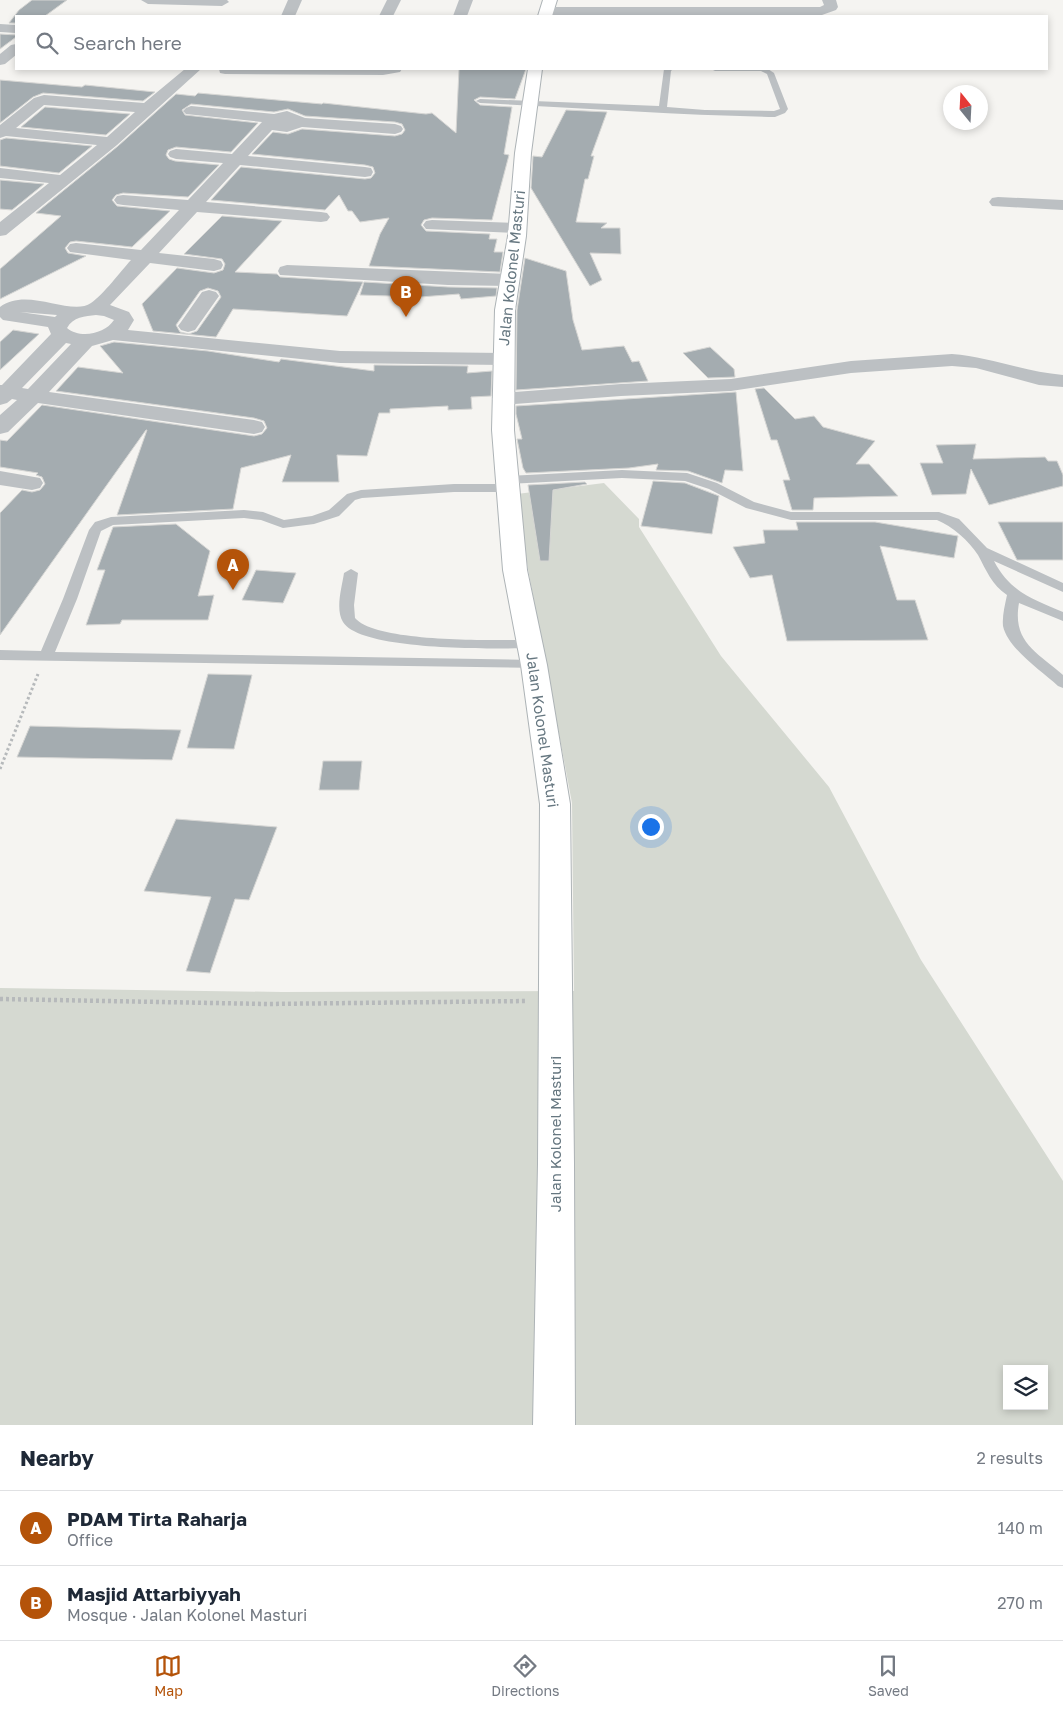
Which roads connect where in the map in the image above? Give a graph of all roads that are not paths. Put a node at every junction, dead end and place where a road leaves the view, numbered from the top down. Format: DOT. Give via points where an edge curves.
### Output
graph roads {
  1 [pos="148,0"];
  2 [pos="295,0"];
  3 [pos="394,0"];
  4 [pos="466,0"];
  5 [pos="658,0"];
  6 [pos="665,0"];
  7 [pos="829,0"];
  8 [pos="223,1"];
  9 [pos="548,9"];
  10 [pos="643,12"];
  11 [pos="674,12"];
  12 [pos="216,15"];
  13 [pos="288,15"];
  14 [pos="386,15"];
  15 [pos="460,15"];
  16 [pos="0,28"];
  17 [pos="15,28"];
  18 [pos="15,49"];
  19 [pos="0,61"];
  20 [pos="193,70"];
  21 [pos="225,70"];
  22 [pos="389,70"];
  23 [pos="535,70"];
  24 [pos="669,70"];
  25 [pos="764,70"];
  26 [pos="480,101"];
  27 [pos="530,102"];
  28 [pos="148,108"];
  29 [pos="662,109"];
  30 [pos="191,111"];
  31 [pos="283,122"];
  32 [pos="395,129"];
  33 [pos="1,132"];
  34 [pos="111,142"];
  35 [pos="176,154"];
  36 [pos="243,164"];
  37 [pos="365,172"];
  38 [pos="0,173"];
  39 [pos="64,180"];
  40 [pos="123,200"];
  41 [pos="998,202"];
  42 [pos="1063,205"];
  43 [pos="0,213"];
  44 [pos="200,213"];
  45 [pos="18,215"];
  46 [pos="322,217"];
  47 [pos="432,225"];
  48 [pos="517,228"];
  49 [pos="0,231"];
  50 [pos="76,248"];
  51 [pos="156,262"];
  52 [pos="214,265"];
  53 [pos="287,271"];
  54 [pos="509,280"];
  55 [pos="209,296"];
  56 [pos="96,309"];
  57 [pos="76,313"];
  58 [pos="121,316"];
  59 [pos="188,326"];
  60 [pos="60,329"];
  61 [pos="86,340"];
  62 [pos="245,340"];
  63 [pos="503,353"];
  64 [pos="1063,381"];
  65 [pos="11,396"];
  66 [pos="503,399"];
  67 [pos="0,427"];
  68 [pos="254,427"];
  69 [pos="0,478"];
  70 [pos="32,483"];
  71 [pos="506,484"];
  72 [pos="982,551"];
  73 [pos="351,573"];
  74 [pos="1060,585"];
  75 [pos="1014,594"];
  76 [pos="1063,617"];
  77 [pos="532,654"];
  78 [pos="0,655"];
  79 [pos="46,656"];
  80 [pos="1063,683"];
  81 [pos="554,1425"];
  1 -- 8 [label="street"];
  2 -- 13 [label="street"];
  3 -- 14 [label="street"];
  4 -- 15 [label="street"];
  5 -- 10 [label="street"];
  6 -- 11 [label="street"];
  7 -- 11 [label="street" via="831,7 822,10"];
  8 -- 12 [label="street"];
  9 -- 10 [label="street"];
  10 -- 11 [label="street"];
  16 -- 17 [label="street"];
  18 -- 19 [label="street"];
  20 -- 28 [label="street"];
  21 -- 22 [label="street"];
  23 -- 27 [label="main road, Jalan Kolonel Masturi"];
  24 -- 29 [label="lane"];
  25 -- 29 [label="lane" via="770,73 784,109 775,114"];
  26 -- 27 [label="lane"];
  27 -- 29 [label="lane"];
  27 -- 48 [label="main road, Jalan Kolonel Masturi"];
  28 -- 33 [label="street" via="44,100"];
  28 -- 34 [label="street"];
  30 -- 31 [label="street"];
  31 -- 32 [label="street"];
  31 -- 36 [label="street"];
  33 -- 34 [label="street"];
  34 -- 39 [label="street"];
  35 -- 36 [label="street"];
  36 -- 37 [label="street"];
  36 -- 44 [label="street"];
  38 -- 39 [label="street"];
  39 -- 45 [label="street"];
  40 -- 44 [label="street"];
  41 -- 42 [label="street"];
  43 -- 45 [label="street"];
  44 -- 46 [label="street"];
  44 -- 51 [label="street"];
  45 -- 49 [label="street"];
  47 -- 48 [label="street"];
  48 -- 54 [label="main road, Jalan Kolonel Masturi"];
  50 -- 51 [label="street"];
  51 -- 52 [label="street"];
  51 -- 56 [label="street"];
  53 -- 54 [label="street"];
  54 -- 63 [label="main road, Jalan Kolonel Masturi"];
  55 -- 59 [label="street"];
  56 -- 57 [label="street"];
  56 -- 58 [label="street"];
  57 -- 60 [label="street" via="65,317"];
  57 -- 60 [label="street" via="29,305 10,307 6,312 10,316"];
  58 -- 59 [label="street"];
  58 -- 61 [label="street"];
  58 -- 62 [label="street"];
  59 -- 62 [label="street"];
  60 -- 61 [label="street" via="70,338"];
  60 -- 65 [label="street"];
  61 -- 65 [label="street"];
  62 -- 63 [label="street" via="340,357"];
  63 -- 66 [label="main road, Jalan Kolonel Masturi"];
  64 -- 66 [label="street" via="1039,379 977,362 952,360 851,367 731,385"];
  65 -- 67 [label="street"];
  65 -- 68 [label="street"];
  66 -- 71 [label="main road, Jalan Kolonel Masturi"];
  69 -- 70 [label="street"];
  71 -- 72 [label="lane" via="622,474 687,477 750,505 791,516 948,518"];
  71 -- 77 [label="main road, Jalan Kolonel Masturi" via="515,570"];
  71 -- 79 [label="lane" via="361,494 351,497 328,516 293,524 244,514 111,521 100,525 95,530"];
  72 -- 74 [label="lane"];
  72 -- 75 [label="lane" via="995,577"];
  73 -- 77 [label="lane" via="346,612 349,621 358,629 399,639 504,645"];
  75 -- 76 [label="lane"];
  75 -- 80 [label="lane" via="1011,629 1022,646"];
  77 -- 79 [label="lane"];
  77 -- 81 [label="main road, Jalan Kolonel Masturi" via="555,804"];
  78 -- 79 [label="lane"];
}
